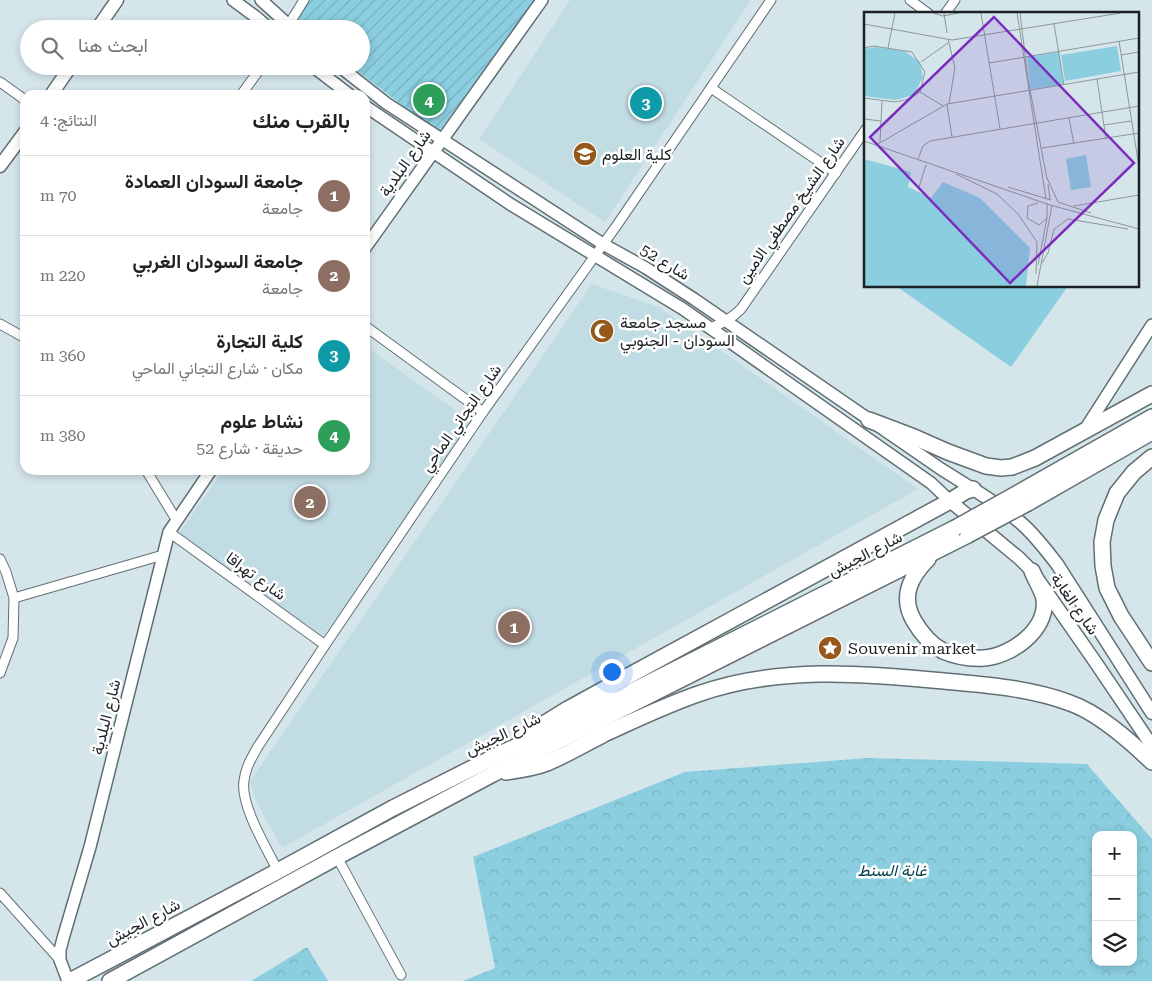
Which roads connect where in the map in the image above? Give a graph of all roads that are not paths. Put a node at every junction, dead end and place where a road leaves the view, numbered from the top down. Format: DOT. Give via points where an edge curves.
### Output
graph roads {
  1 [pos="117,0"];
  2 [pos="233,0"];
  3 [pos="261,0"];
  4 [pos="304,0"];
  5 [pos="542,0"];
  6 [pos="771,0"];
  7 [pos="910,0"];
  8 [pos="955,0"];
  9 [pos="926,12"];
  10 [pos="946,12"];
  11 [pos="103,20"];
  12 [pos="260,20"];
  13 [pos="282,20"];
  14 [pos="293,20"];
  15 [pos="65,75"];
  16 [pos="255,75"];
  17 [pos="324,75"];
  18 [pos="351,75"];
  19 [pos="0,82"];
  20 [pos="711,88"];
  21 [pos="54,90"];
  22 [pos="245,90"];
  23 [pos="343,90"];
  24 [pos="20,96"];
  25 [pos="370,109"];
  26 [pos="864,133"];
  27 [pos="20,139"];
  28 [pos="443,139"];
  29 [pos="434,153"];
  30 [pos="0,166"];
  31 [pos="836,173"];
  32 [pos="370,241"];
  33 [pos="603,244"];
  34 [pos="595,256"];
  35 [pos="726,321"];
  36 [pos="0,324"];
  37 [pos="1152,325"];
  38 [pos="710,328"];
  39 [pos="370,330"];
  40 [pos="20,335"];
  41 [pos="1152,394"];
  42 [pos="483,412"];
  43 [pos="1152,418"];
  44 [pos="869,420"];
  45 [pos="1152,432"];
  46 [pos="1082,433"];
  47 [pos="1152,456"];
  48 [pos="149,475"];
  49 [pos="208,475"];
  50 [pos="973,489"];
  51 [pos="1023,498"];
  52 [pos="950,501"];
  53 [pos="177,521"];
  54 [pos="169,532"];
  55 [pos="962,532"];
  56 [pos="935,552"];
  57 [pos="163,555"];
  58 [pos="0,559"];
  59 [pos="1032,572"];
  60 [pos="14,598"];
  61 [pos="325,645"];
  62 [pos="1152,663"];
  63 [pos="0,673"];
  64 [pos="1152,713"];
  65 [pos="1152,746"];
  66 [pos="506,751"];
  67 [pos="1152,762"];
  68 [pos="492,774"];
  69 [pos="336,857"];
  70 [pos="278,871"];
  71 [pos="0,892"];
  72 [pos="60,960"];
  73 [pos="401,975"];
  74 [pos="69,981"];
  75 [pos="110,981"];
  1 -- 11 [label="main road"];
  2 -- 12 [label="street"];
  3 -- 13 [label="street"];
  4 -- 14 [label="street"];
  5 -- 28 [label="street, شارع البلدية"];
  6 -- 20 [label="street, شارع التجاني الماحي"];
  7 -- 9 [label="street"];
  8 -- 10 [label="street"];
  15 -- 21 [label="main road"];
  16 -- 22 [label="street"];
  17 -- 23 [label="street"];
  18 -- 28 [label="street, شارع 52"];
  19 -- 24 [label="street"];
  20 -- 31 [label="street"];
  20 -- 33 [label="street, شارع التجاني الماحي"];
  25 -- 29 [label="street, شارع 52"];
  26 -- 31 [label="street, شارع الشيخ مصطفي الامين"];
  27 -- 30 [label="main road"];
  28 -- 29 [label="street, شارع البلدية"];
  28 -- 33 [label="street, شارع 52"];
  29 -- 32 [label="street, شارع البلدية"];
  29 -- 34 [label="street, شارع 52"];
  31 -- 35 [label="street, شارع الشيخ مصطفي الامين" via="741,309"];
  33 -- 34 [label="street, شارع التجاني الماحي"];
  33 -- 35 [label="street, شارع 52"];
  34 -- 38 [label="street, شارع 52"];
  34 -- 42 [label="street, شارع التجاني الماحي"];
  35 -- 38 [label="street, شارع الشيخ مصطفي الامين"];
  35 -- 44 [label="street, شارع 52"];
  36 -- 40 [label="street"];
  37 -- 46 [label="street"];
  38 -- 52 [label="street, شارع 52" via="930,483"];
  39 -- 42 [label="street"];
  41 -- 46 [label="highway"];
  42 -- 61 [label="street, شارع التجاني الماحي"];
  43 -- 51 [label="highway"];
  44 -- 46 [label="highway" via="986,466 1001,468 1035,458"];
  44 -- 50 [label="street, شارع 52"];
  45 -- 51 [label="highway"];
  47 -- 62 [label="highway" via="1117,493 1106,520 1102,542 1107,588"];
  48 -- 53 [label="street"];
  49 -- 53 [label="street, شارع البلدية"];
  50 -- 52 [label="highway"];
  50 -- 64 [label="main road, شارع الغابة" via="1022,524 1046,550"];
  51 -- 55 [label="highway, bridge"];
  52 -- 59 [label="main road, شارع الغابة"];
  52 -- 66 [label="highway" via="568,709"];
  53 -- 54 [label="street, شارع البلدية"];
  54 -- 57 [label="street, شارع البلدية"];
  54 -- 61 [label="street, شارع تهراقا"];
  55 -- 56 [label="highway, شارع الجيش"];
  55 -- 66 [label="highway, شارع الجيش"];
  56 -- 59 [label="highway" via="912,579 908,604 911,616 929,642 955,655 985,658 1019,645 1031,636 1044,612 1044,598"];
  56 -- 68 [label="highway, شارع الجيش"];
  57 -- 60 [label="street"];
  57 -- 72 [label="street, شارع البلدية"];
  58 -- 60 [label="street"];
  59 -- 65 [label="main road, شارع الغابة"];
  60 -- 63 [label="street" via="13,638"];
  61 -- 70 [label="street, شارع التجاني الماحي" via="257,748 243,782 244,798"];
  66 -- 70 [label="highway, شارع الجيش"];
  67 -- 68 [label="highway" via="1088,711 1048,696 982,684 831,673 762,678 698,693 546,764"];
  68 -- 69 [label="highway, شارع الجيش"];
  69 -- 73 [label="street"];
  69 -- 75 [label="highway, شارع الجيش"];
  70 -- 74 [label="highway, شارع الجيش"];
  71 -- 72 [label="street"];
  72 -- 74 [label="street, شارع البلدية"];
}
